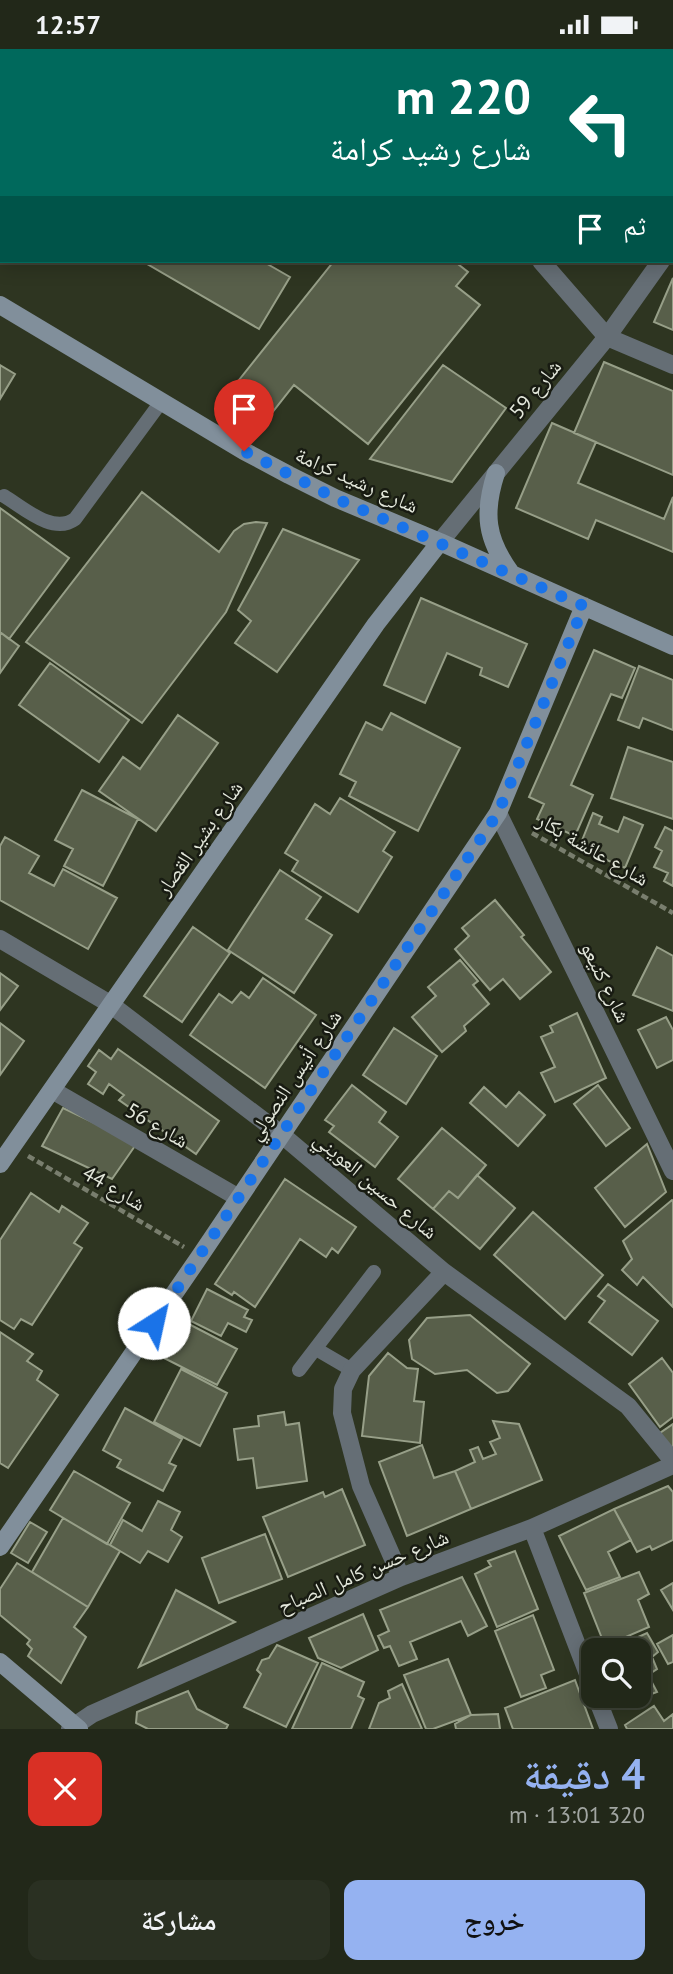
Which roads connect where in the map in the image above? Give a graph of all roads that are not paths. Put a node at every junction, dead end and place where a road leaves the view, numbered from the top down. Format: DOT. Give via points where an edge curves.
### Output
graph roads {
  1 [pos="543,263"];
  2 [pos="660,263"];
  3 [pos="0,305"];
  4 [pos="607,337"];
  5 [pos="673,365"];
  6 [pos="161,402"];
  7 [pos="496,473"];
  8 [pos="4,496"];
  9 [pos="440,542"];
  10 [pos="511,573"];
  11 [pos="584,606"];
  12 [pos="673,646"];
  13 [pos="498,813"];
  14 [pos="0,939"];
  15 [pos="110,1004"];
  16 [pos="52,1090"];
  17 [pos="282,1135"];
  18 [pos="0,1164"];
  19 [pos="673,1171"];
  20 [pos="239,1198"];
  21 [pos="374,1272"];
  22 [pos="444,1272"];
  23 [pos="316,1349"];
  24 [pos="299,1370"];
  25 [pos="352,1370"];
  26 [pos="673,1463"];
  27 [pos="532,1528"];
  28 [pos="0,1547"];
  29 [pos="401,1577"];
  30 [pos="581,1657"];
  31 [pos="0,1662"];
  32 [pos="601,1708"];
  33 [pos="74,1728"];
  34 [pos="609,1729"];
  1 -- 4 [label="street"];
  2 -- 4 [label="street, شارع 59"];
  3 -- 6 [label="street, شارع رشيد كرامة"];
  4 -- 5 [label="street"];
  4 -- 7 [label="street, شارع 59"];
  6 -- 8 [label="lane" via="68,524 49,523"];
  6 -- 9 [label="street, شارع رشيد كرامة" via="324,492"];
  7 -- 9 [label="street, شارع 59"];
  7 -- 10 [label="street" via="487,515 499,556"];
  9 -- 10 [label="street, شارع رشيد كرامة"];
  9 -- 15 [label="street, شارع بشير القصار" via="376,625"];
  10 -- 11 [label="street, شارع رشيد كرامة"];
  11 -- 12 [label="street, شارع رشيد كرامة"];
  11 -- 13 [label="street, شارع أنيس النصولي"];
  13 -- 17 [label="street, شارع أنيس النصولي"];
  13 -- 19 [label="street, شارع كنيعو"];
  14 -- 15 [label="street, شارع حسين العويني"];
  15 -- 16 [label="street, شارع بشير القصار"];
  15 -- 17 [label="street, شارع حسين العويني"];
  16 -- 18 [label="street, شارع بشير القصار"];
  16 -- 20 [label="street, شارع 56"];
  17 -- 20 [label="street, شارع أنيس النصولي"];
  17 -- 22 [label="street, شارع حسين العويني"];
  20 -- 28 [label="street, شارع أنيس النصولي"];
  21 -- 23 [label="lane"];
  22 -- 25 [label="street"];
  22 -- 26 [label="street, شارع حسين العويني" via="628,1406"];
  23 -- 24 [label="lane"];
  23 -- 25 [label="lane"];
  25 -- 29 [label="street" via="343,1389 342,1413 361,1486"];
  26 -- 27 [label="street, شارع حسن كامل الصباح"];
  27 -- 29 [label="street, شارع حسن كامل الصباح"];
  27 -- 30 [label="street"];
  29 -- 33 [label="street, شارع حسن كامل الصباح" via="92,1714"];
  31 -- 33 [label="street"];
  32 -- 34 [label="street"];
}
